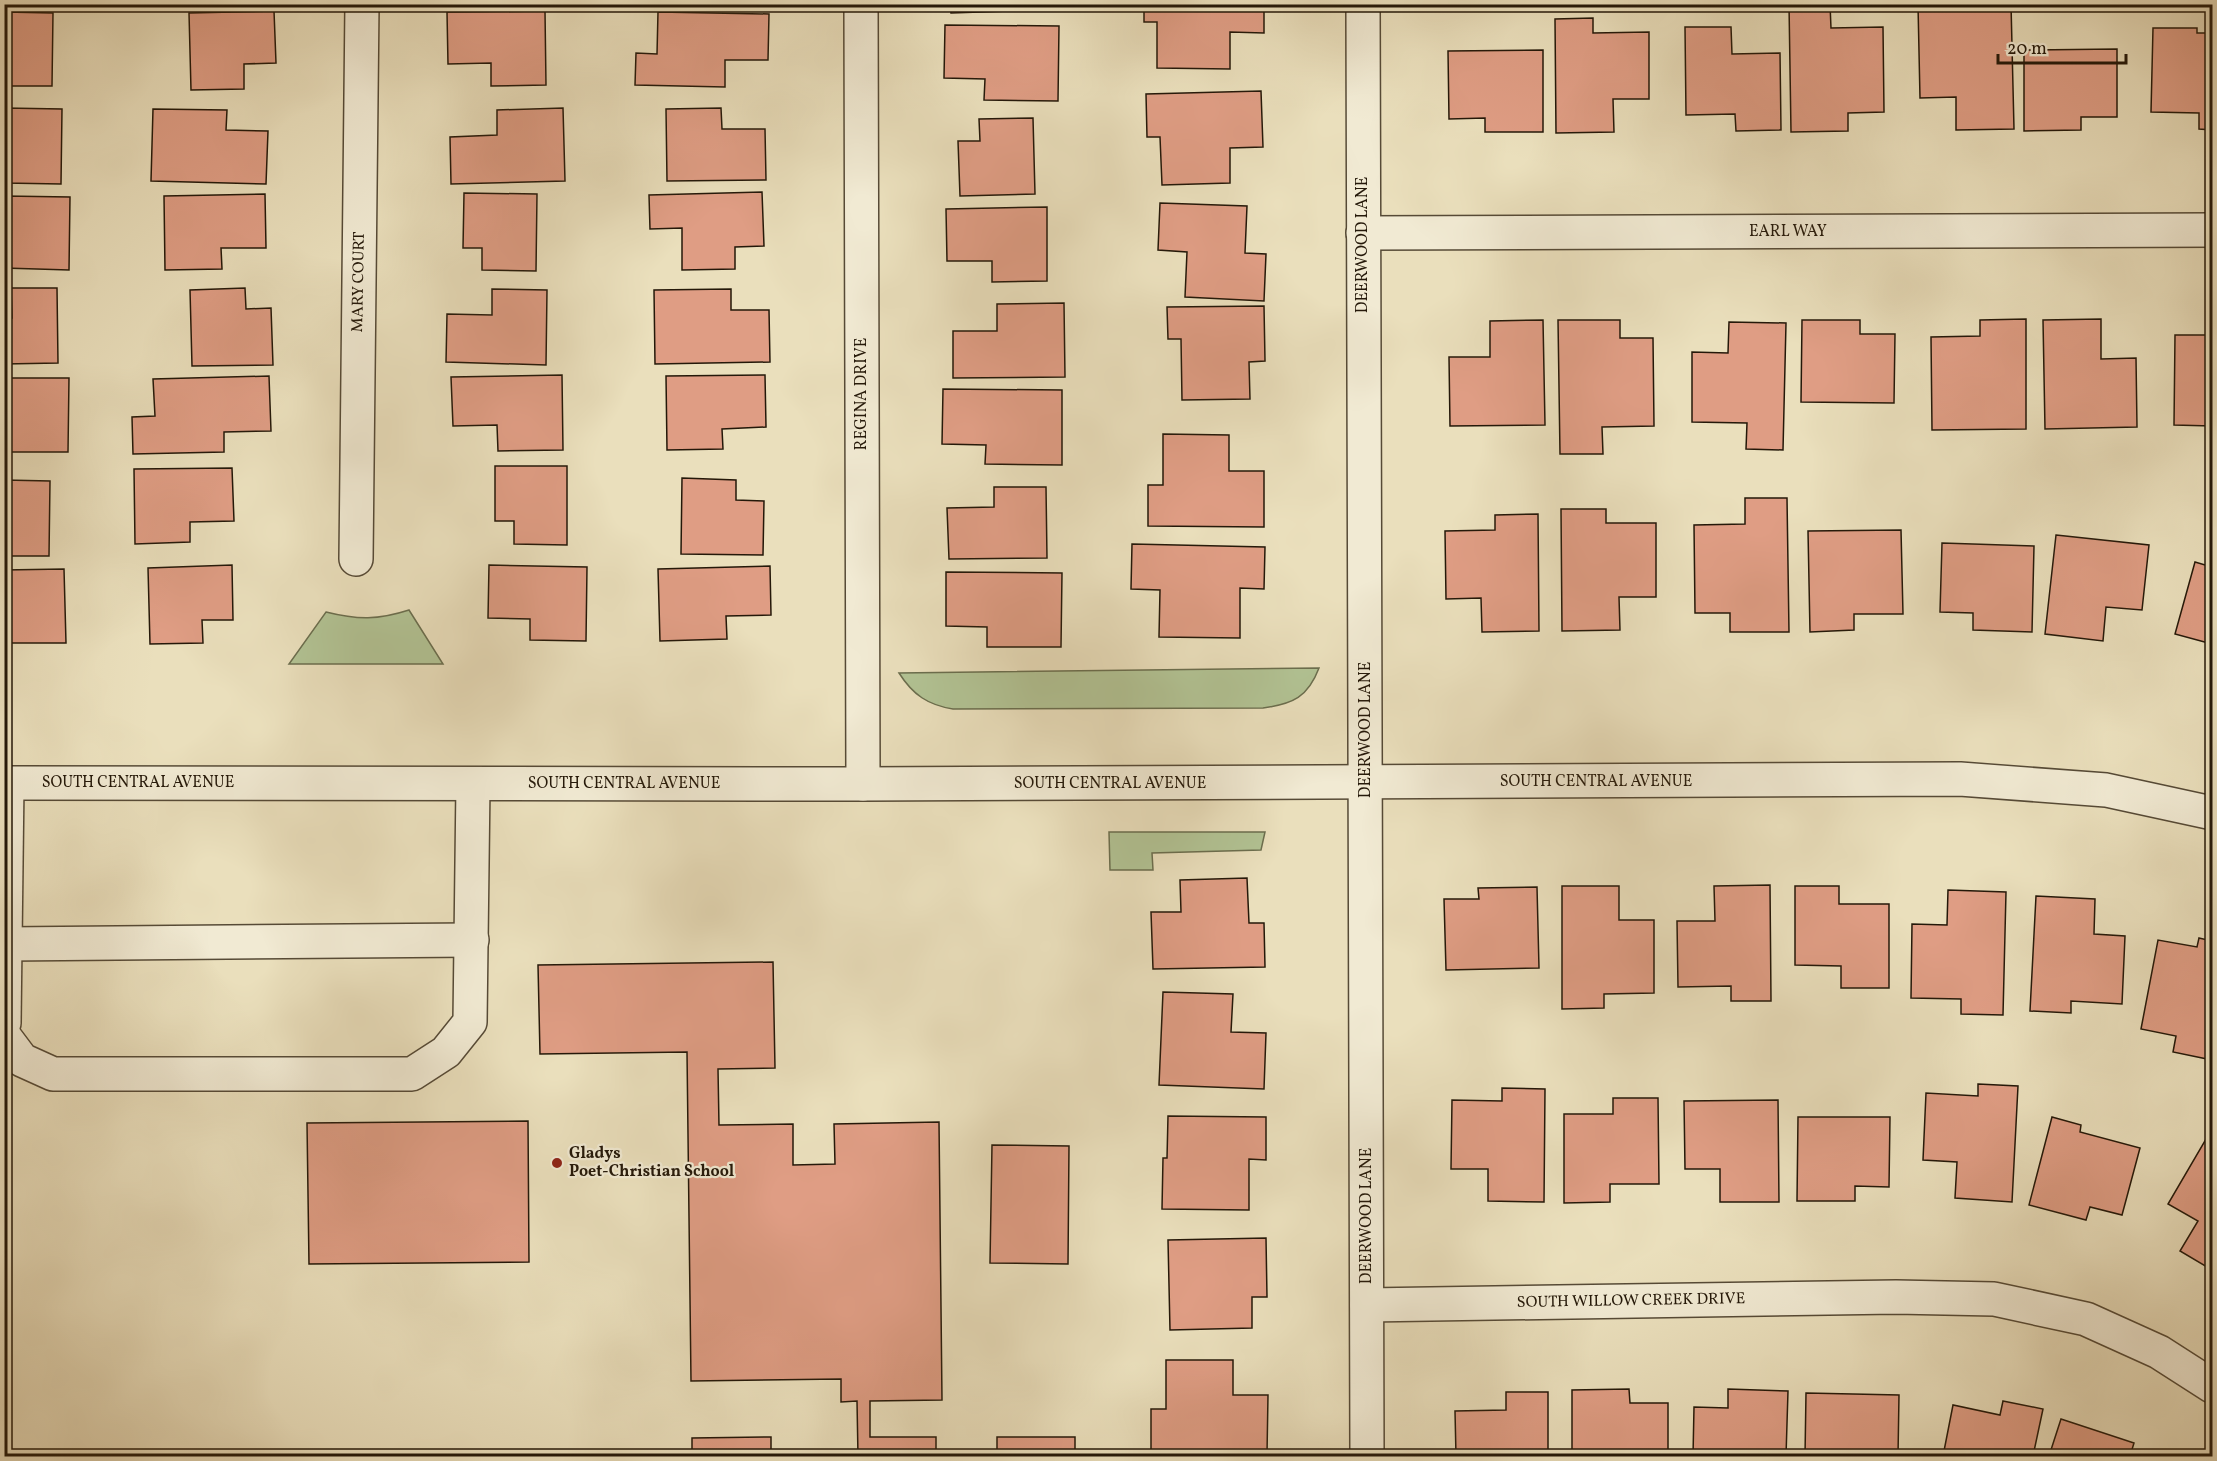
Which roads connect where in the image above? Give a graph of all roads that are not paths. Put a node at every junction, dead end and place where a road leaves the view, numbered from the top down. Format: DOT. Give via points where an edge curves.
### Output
graph roads {
  1 [pos="362,4"];
  2 [pos="861,4"];
  3 [pos="1363,4"];
  4 [pos="2212,230"];
  5 [pos="1363,233"];
  6 [pos="356,559"];
  7 [pos="6,783"];
  8 [pos="1366,783"];
  9 [pos="473,784"];
  10 [pos="863,784"];
  11 [pos="2212,813"];
  12 [pos="472,940"];
  13 [pos="6,944"];
  14 [pos="4,1023"];
  15 [pos="4,1036"];
  16 [pos="1367,1305"];
  17 [pos="2212,1386"];
  18 [pos="1367,1456"];
  1 -- 6 [label="street, MARY COURT"];
  2 -- 10 [label="street, REGINA DRIVE"];
  3 -- 5 [label="street, DEERWOOD LANE"];
  4 -- 5 [label="street, EARL WAY"];
  5 -- 8 [label="street, DEERWOOD LANE"];
  7 -- 9 [label="street, SOUTH CENTRAL AVENUE"];
  7 -- 13 [label="street"];
  8 -- 10 [label="street, SOUTH CENTRAL AVENUE"];
  8 -- 11 [label="street, SOUTH CENTRAL AVENUE" via="1960,779 2106,790"];
  8 -- 16 [label="street, DEERWOOD LANE"];
  9 -- 10 [label="street, SOUTH CENTRAL AVENUE"];
  9 -- 12 [label="street"];
  12 -- 13 [label="street"];
  12 -- 15 [label="street" via="470,1022 446,1052 412,1074 53,1074 22,1060"];
  13 -- 14 [label="street"];
  16 -- 17 [label="street, SOUTH WILLOW CREEK DRIVE" via="1994,1299 2086,1319 2159,1352"];
  16 -- 18 [label="street, DEERWOOD LANE"];
}
